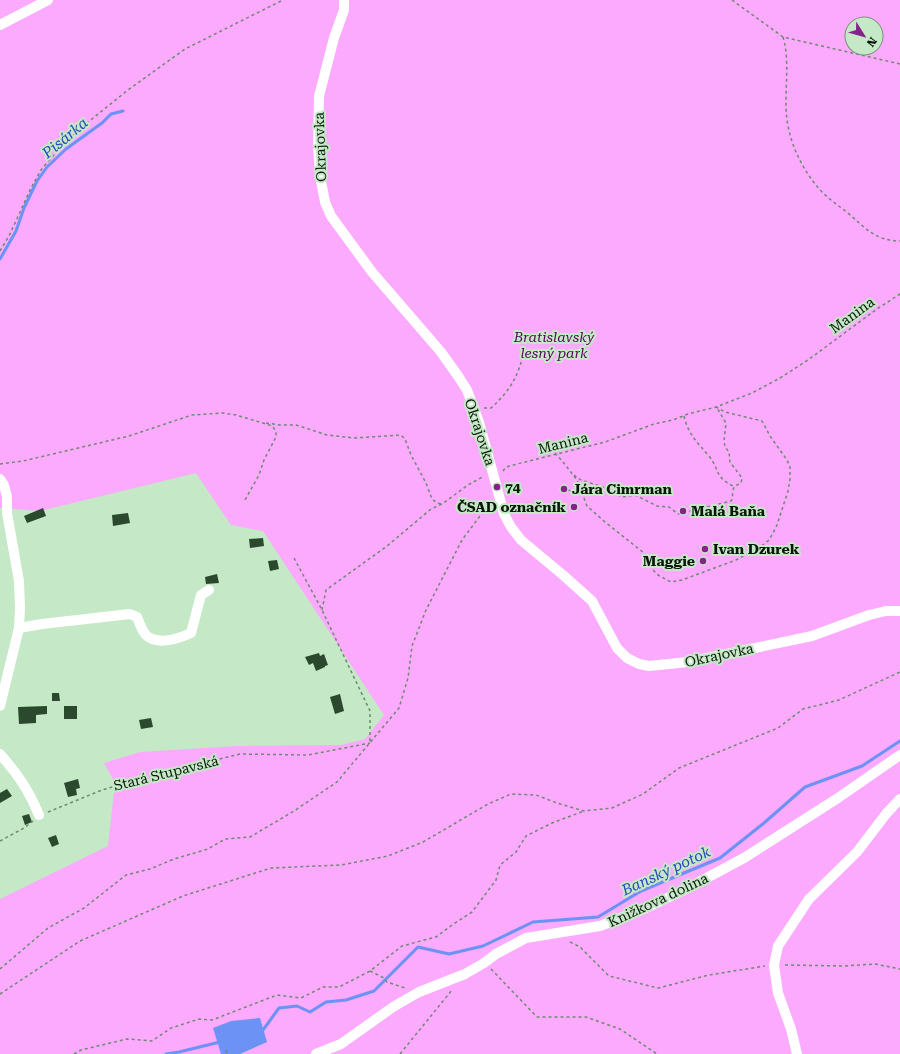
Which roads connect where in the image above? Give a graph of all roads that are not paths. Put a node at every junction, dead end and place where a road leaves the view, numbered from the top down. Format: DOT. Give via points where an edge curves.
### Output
graph roads {
  1 [pos="48,0"];
  2 [pos="344,0"];
  3 [pos="0,25"];
  4 [pos="0,480"];
  5 [pos="209,590"];
  6 [pos="900,611"];
  7 [pos="19,628"];
  8 [pos="0,706"];
  9 [pos="0,754"];
  10 [pos="900,755"];
  11 [pos="900,799"];
  12 [pos="39,815"];
  13 [pos="316,1054"];
  14 [pos="797,1054"];
  1 -- 3 [label="street"];
  2 -- 6 [label="street, Okrajovka" via="344,10 319,96 318,146 325,202 331,216 372,272 451,366 464,386 498,472 504,514 511,527 521,540 592,601 617,648 627,658 649,666 688,662 812,636 869,615"];
  4 -- 7 [label="street" via="7,497 7,513 19,582"];
  5 -- 7 [label="street" via="201,595 191,633 181,637 159,640 149,638 137,617 130,614"];
  7 -- 8 [label="street"];
  9 -- 12 [label="street" via="22,780"];
  10 -- 13 [label="street, Knižkova dolina" via="744,858 686,889 600,926 526,938 465,974 419,992 341,1044"];
  11 -- 14 [label="street" via="857,852 809,899 778,946 774,965 778,993"];
}
